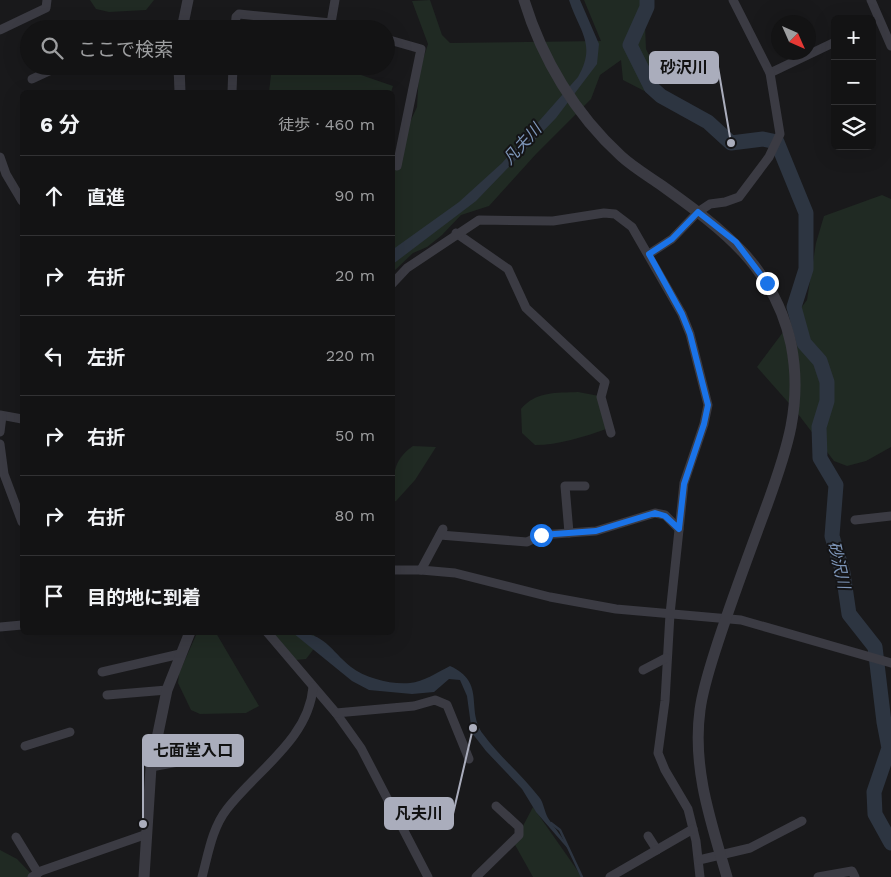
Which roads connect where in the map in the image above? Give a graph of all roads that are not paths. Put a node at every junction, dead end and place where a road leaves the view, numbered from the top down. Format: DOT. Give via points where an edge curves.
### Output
graph roads {
  1 [pos="47,0"];
  2 [pos="188,0"];
  3 [pos="334,0"];
  4 [pos="524,0"];
  5 [pos="733,0"];
  6 [pos="872,0"];
  7 [pos="875,15"];
  8 [pos="20,20"];
  9 [pos="21,20"];
  10 [pos="184,20"];
  11 [pos="236,20"];
  12 [pos="300,20"];
  13 [pos="331,20"];
  14 [pos="876,23"];
  15 [pos="0,30"];
  16 [pos="395,42"];
  17 [pos="831,44"];
  18 [pos="891,46"];
  19 [pos="770,72"];
  20 [pos="41,75"];
  21 [pos="179,75"];
  22 [pos="233,75"];
  23 [pos="32,79"];
  24 [pos="180,90"];
  25 [pos="232,90"];
  26 [pos="0,157"];
  27 [pos="397,166"];
  28 [pos="20,198"];
  29 [pos="698,212"];
  30 [pos="456,233"];
  31 [pos="649,254"];
  32 [pos="395,281"];
  33 [pos="1,416"];
  34 [pos="20,419"];
  35 [pos="0,432"];
  36 [pos="610,433"];
  37 [pos="0,444"];
  38 [pos="585,486"];
  39 [pos="891,516"];
  40 [pos="20,517"];
  41 [pos="855,520"];
  42 [pos="679,529"];
  43 [pos="569,533"];
  44 [pos="395,570"];
  45 [pos="421,570"];
  46 [pos="670,614"];
  47 [pos="726,619"];
  48 [pos="20,625"];
  49 [pos="0,628"];
  50 [pos="189,635"];
  51 [pos="269,635"];
  52 [pos="180,654"];
  53 [pos="666,658"];
  54 [pos="888,662"];
  55 [pos="644,670"];
  56 [pos="102,672"];
  57 [pos="314,687"];
  58 [pos="167,690"];
  59 [pos="108,694"];
  60 [pos="336,713"];
  61 [pos="70,732"];
  62 [pos="25,746"];
  63 [pos="469,759"];
  64 [pos="178,762"];
  65 [pos="151,768"];
  66 [pos="496,806"];
  67 [pos="802,821"];
  68 [pos="693,829"];
  69 [pos="147,834"];
  70 [pos="648,836"];
  71 [pos="16,837"];
  72 [pos="657,850"];
  73 [pos="721,855"];
  74 [pos="698,860"];
  75 [pos="35,875"];
  76 [pos="144,877"];
  77 [pos="202,877"];
  78 [pos="428,877"];
  79 [pos="476,877"];
  80 [pos="610,877"];
  81 [pos="700,877"];
  82 [pos="727,877"];
  83 [pos="818,877"];
  84 [pos="855,877"];
  1 -- 9 [label="street" via="46,8"];
  2 -- 10 [label="street"];
  3 -- 13 [label="street"];
  4 -- 29 [label="street" via="546,57 574,103 622,157"];
  5 -- 19 [label="street"];
  6 -- 7 [label="street"];
  8 -- 15 [label="street"];
  11 -- 12 [label="street" via="239,14"];
  14 -- 18 [label="street"];
  16 -- 27 [label="street" via="421,49"];
  17 -- 19 [label="street"];
  19 -- 29 [label="street" via="780,134 774,149 739,197 710,204"];
  20 -- 23 [label="street"];
  21 -- 24 [label="street"];
  22 -- 25 [label="street"];
  26 -- 28 [label="street"];
  29 -- 31 [label="street" via="672,239"];
  29 -- 47 [label="street" via="736,242 767,283 782,315 795,373 795,410 787,448"];
  30 -- 31 [label="street" via="479,220 553,221 615,214 632,228"];
  30 -- 32 [label="street" via="407,268"];
  30 -- 36 [label="street" via="508,269 526,308 605,382 601,397"];
  31 -- 42 [label="street" via="690,334 708,405 684,484"];
  33 -- 34 [label="street"];
  33 -- 35 [label="street"];
  37 -- 40 [label="street" via="4,474"];
  38 -- 43 [label="street" via="565,486"];
  39 -- 41 [label="street"];
  42 -- 43 [label="street" via="665,516 655,513 596,531"];
  42 -- 46 [label="street"];
  43 -- 45 [label="street" via="541,535 527,542 442,532"];
  44 -- 45 [label="street"];
  45 -- 46 [label="street" via="455,573 550,597 616,609"];
  46 -- 47 [label="street"];
  46 -- 53 [label="street"];
  47 -- 54 [label="street" via="741,620"];
  47 -- 73 [label="street" via="700,710 697,745 703,792"];
  48 -- 49 [label="street"];
  50 -- 52 [label="street"];
  51 -- 57 [label="street"];
  52 -- 56 [label="street"];
  52 -- 58 [label="street"];
  53 -- 55 [label="street"];
  53 -- 68 [label="street" via="665,701 658,752 664,770 688,809"];
  57 -- 60 [label="street"];
  57 -- 77 [label="street" via="308,715 285,746 226,810 213,834"];
  58 -- 59 [label="street"];
  58 -- 65 [label="street"];
  60 -- 63 [label="street" via="443,701"];
  60 -- 78 [label="street" via="361,748"];
  61 -- 62 [label="street"];
  64 -- 65 [label="street"];
  65 -- 69 [label="street"];
  66 -- 79 [label="street" via="519,827 519,835"];
  67 -- 73 [label="street" via="750,848"];
  68 -- 72 [label="street"];
  68 -- 74 [label="street"];
  69 -- 75 [label="street"];
  69 -- 76 [label="street"];
  70 -- 72 [label="street"];
  71 -- 75 [label="street"];
  72 -- 80 [label="street"];
  73 -- 74 [label="street"];
  73 -- 82 [label="street"];
  74 -- 81 [label="street"];
  83 -- 84 [label="street" via="852,871"];
}
